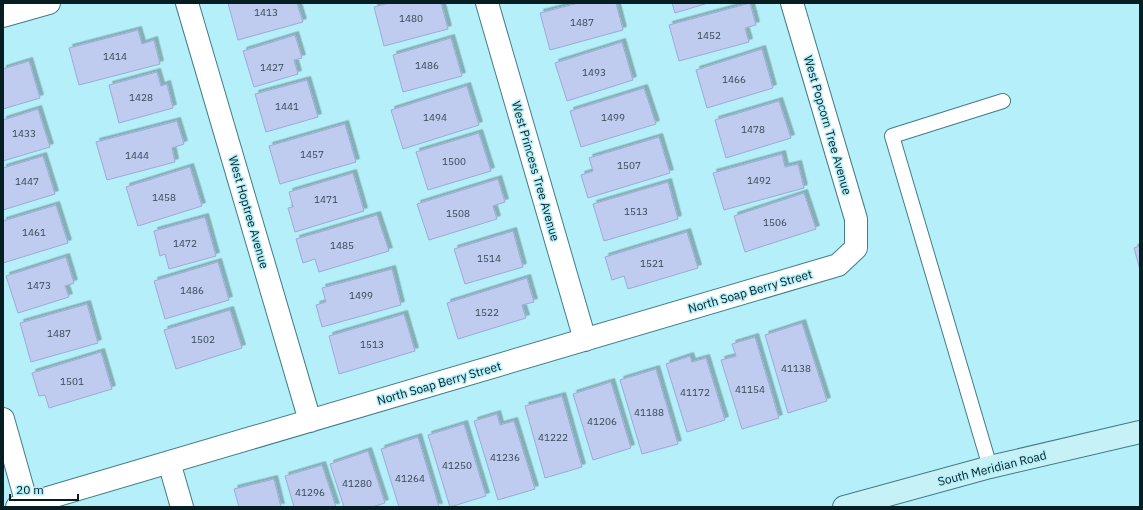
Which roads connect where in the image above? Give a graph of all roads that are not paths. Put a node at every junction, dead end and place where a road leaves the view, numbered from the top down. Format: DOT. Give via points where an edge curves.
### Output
graph roads {
  1 [pos="49,3"];
  2 [pos="187,3"];
  3 [pos="487,3"];
  4 [pos="792,3"];
  5 [pos="3,16"];
  6 [pos="1003,101"];
  7 [pos="856,248"];
  8 [pos="585,340"];
  9 [pos="3,419"];
  10 [pos="310,421"];
  11 [pos="1140,432"];
  12 [pos="169,462"];
  13 [pos="990,467"];
  14 [pos="22,506"];
  15 [pos="182,507"];
  16 [pos="844,507"];
  1 -- 5 [label="street"];
  2 -- 10 [label="street, West Hoptree Avenue"];
  3 -- 8 [label="street, West Princess Tree Avenue"];
  4 -- 7 [label="street, West Popcorn Tree Avenue" via="856,219"];
  6 -- 13 [label="lane" via="892,136"];
  7 -- 8 [label="street, North Soap Berry Street" via="838,265"];
  8 -- 10 [label="street, North Soap Berry Street"];
  9 -- 14 [label="street"];
  10 -- 12 [label="street, North Soap Berry Street"];
  11 -- 13 [label="street, South Meridian Road"];
  12 -- 14 [label="street, North Soap Berry Street"];
  12 -- 15 [label="street"];
  13 -- 16 [label="street, South Meridian Road"];
}
